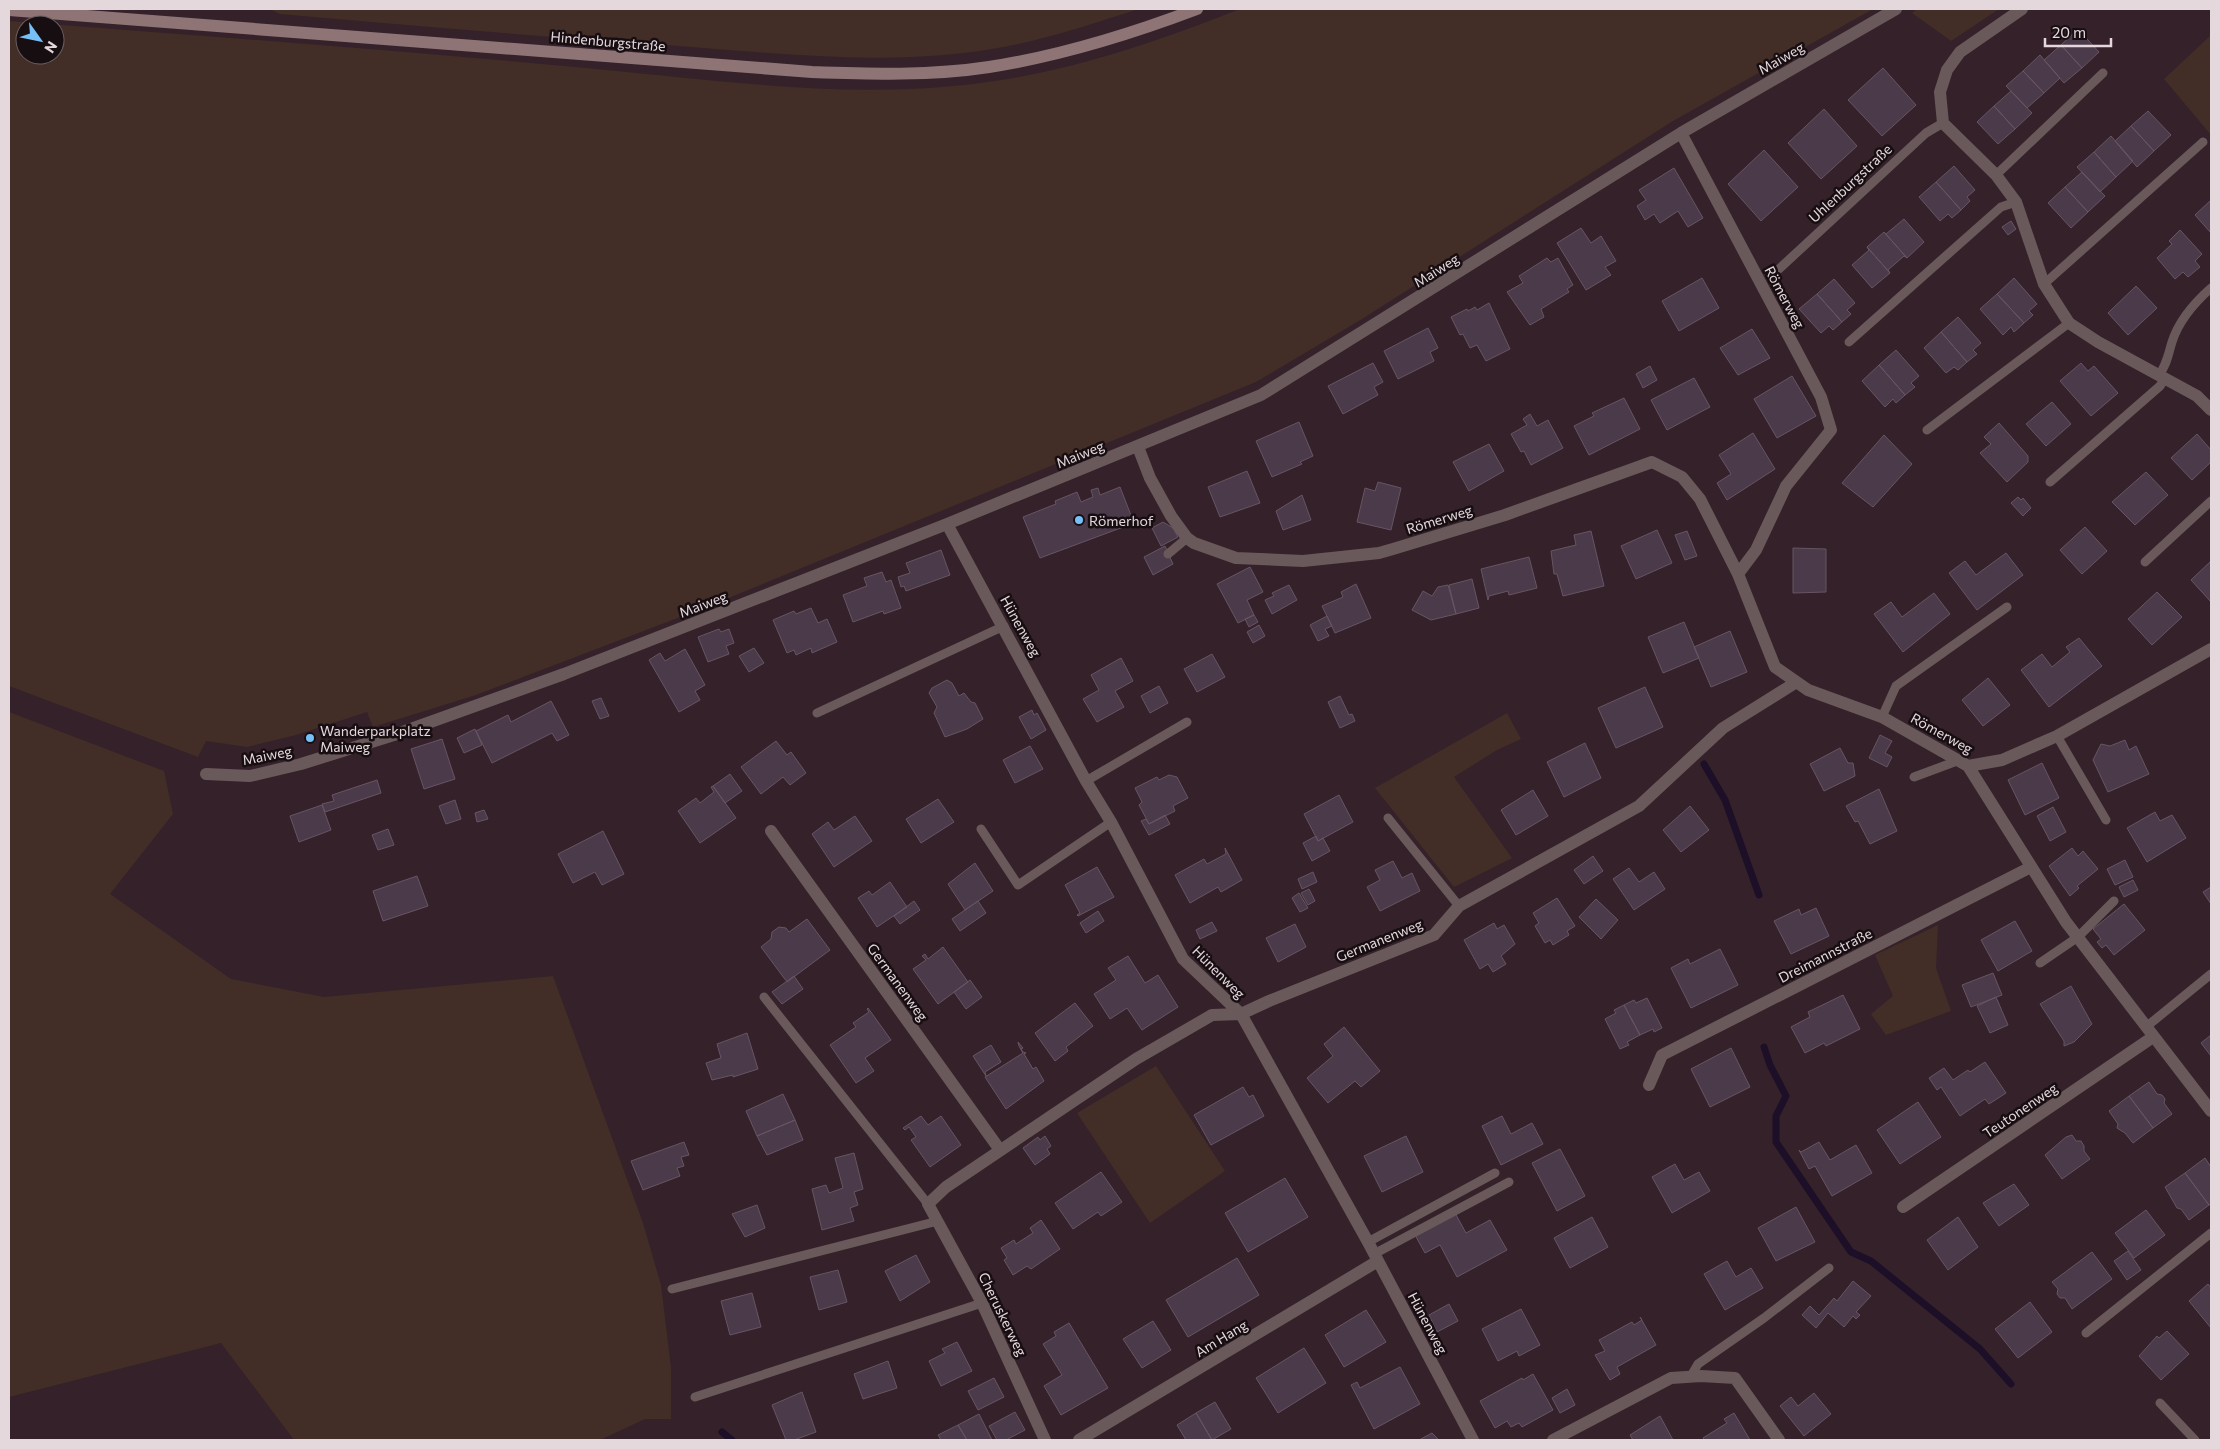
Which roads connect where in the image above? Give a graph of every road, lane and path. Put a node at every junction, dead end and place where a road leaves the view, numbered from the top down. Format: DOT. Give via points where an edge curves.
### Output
graph roads {
  1 [pos="1197,9"];
  2 [pos="1896,9"];
  3 [pos="2022,9"];
  4 [pos="9,10"];
  5 [pos="2104,73"];
  6 [pos="1943,123"];
  7 [pos="1681,133"];
  8 [pos="2203,142"];
  9 [pos="1996,175"];
  10 [pos="2016,202"];
  11 [pos="1779,269"];
  12 [pos="2044,284"];
  13 [pos="2211,288"];
  14 [pos="2069,323"];
  15 [pos="1849,342"];
  16 [pos="2162,376"];
  17 [pos="2211,410"];
  18 [pos="1927,430"];
  19 [pos="1138,447"];
  20 [pos="2050,482"];
  21 [pos="2211,501"];
  22 [pos="947,524"];
  23 [pos="1187,538"];
  24 [pos="1168,554"];
  25 [pos="2145,562"];
  26 [pos="1738,574"];
  27 [pos="2007,607"];
  28 [pos="1004,626"];
  29 [pos="2211,649"];
  30 [pos="1795,683"];
  31 [pos="816,713"];
  32 [pos="1882,717"];
  33 [pos="1187,722"];
  34 [pos="2057,736"];
  35 [pos="1962,764"];
  36 [pos="206,774"];
  37 [pos="1914,777"];
  38 [pos="1086,780"];
  39 [pos="1388,818"];
  40 [pos="2106,820"];
  41 [pos="1111,822"];
  42 [pos="981,830"];
  43 [pos="771,831"];
  44 [pos="2031,867"];
  45 [pos="2114,901"];
  46 [pos="1459,906"];
  47 [pos="2078,937"];
  48 [pos="2040,963"];
  49 [pos="2211,974"];
  50 [pos="764,997"];
  51 [pos="1241,1014"];
  52 [pos="2150,1032"];
  53 [pos="1649,1085"];
  54 [pos="2211,1111"];
  55 [pos="1000,1150"];
  56 [pos="1495,1173"];
  57 [pos="1509,1182"];
  58 [pos="928,1204"];
  59 [pos="1903,1207"];
  60 [pos="938,1221"];
  61 [pos="2211,1233"];
  62 [pos="1373,1252"];
  63 [pos="1829,1268"];
  64 [pos="672,1289"];
  65 [pos="982,1303"];
  66 [pos="2086,1333"];
  67 [pos="1691,1376"];
  68 [pos="695,1397"];
  69 [pos="2160,1404"];
  70 [pos="1045,1440"];
  71 [pos="1079,1440"];
  72 [pos="1473,1440"];
  73 [pos="1553,1440"];
  74 [pos="1779,1440"];
  75 [pos="2195,1440"];
  1 -- 4 [label="main road, Hindenburgstraße" via="1055,54 988,67 893,74 812,72"];
  2 -- 7 [label="street, Maiweg"];
  3 -- 6 [label="street" via="1960,52 1947,70 1940,92"];
  5 -- 9 [label="lane"];
  6 -- 9 [label="street"];
  6 -- 11 [label="lane, Uhlenburgstraße" via="1926,133"];
  7 -- 19 [label="street, Maiweg" via="1261,395"];
  7 -- 26 [label="street, Römerweg" via="1822,397 1831,430 1786,486 1756,550"];
  8 -- 12 [label="lane"];
  9 -- 10 [label="street"];
  10 -- 12 [label="street"];
  10 -- 15 [label="lane" via="2001,208"];
  12 -- 14 [label="street"];
  13 -- 16 [label="lane" via="2184,317 2172,341"];
  14 -- 16 [label="street"];
  14 -- 18 [label="lane"];
  16 -- 17 [label="street" via="2198,396"];
  16 -- 20 [label="lane" via="2160,386"];
  19 -- 22 [label="street, Maiweg"];
  19 -- 23 [label="street" via="1170,520"];
  21 -- 25 [label="lane"];
  22 -- 28 [label="street, Hünenweg"];
  22 -- 36 [label="street, Maiweg" via="564,674 397,734 250,776"];
  23 -- 24 [label="lane"];
  23 -- 26 [label="street, Römerweg" via="1236,558 1303,561 1379,553 1505,515 1652,462 1682,477 1700,499"];
  26 -- 30 [label="street, Römerweg" via="1774,666"];
  27 -- 32 [label="lane" via="1896,686"];
  28 -- 31 [label="lane"];
  28 -- 38 [label="street, Hünenweg"];
  29 -- 34 [label="street, Römerweg"];
  30 -- 32 [label="street, Römerweg"];
  30 -- 46 [label="street, Germanenweg" via="1724,728 1638,806"];
  32 -- 35 [label="street, Römerweg"];
  33 -- 38 [label="lane"];
  34 -- 35 [label="street, Römerweg" via="2002,760"];
  34 -- 40 [label="lane"];
  35 -- 37 [label="lane"];
  35 -- 44 [label="street"];
  38 -- 41 [label="street, Hünenweg"];
  39 -- 46 [label="lane"];
  41 -- 42 [label="lane" via="1018,885"];
  41 -- 51 [label="street, Hünenweg" via="1183,959"];
  43 -- 55 [label="street, Germanenweg"];
  44 -- 47 [label="street"];
  44 -- 53 [label="street, Dreimannstraße" via="1662,1054"];
  45 -- 47 [label="lane"];
  46 -- 51 [label="street, Germanenweg" via="1434,935"];
  47 -- 48 [label="lane"];
  47 -- 52 [label="street"];
  49 -- 52 [label="lane"];
  50 -- 58 [label="lane"];
  51 -- 55 [label="street, Germanenweg" via="1212,1015 1136,1060"];
  51 -- 62 [label="street, Hünenweg"];
  52 -- 54 [label="street"];
  52 -- 59 [label="street, Teutonenweg"];
  55 -- 58 [label="street, Germanenweg" via="946,1187"];
  56 -- 62 [label="lane"];
  57 -- 62 [label="lane"];
  58 -- 60 [label="street, Cheruskerweg"];
  60 -- 64 [label="lane"];
  60 -- 65 [label="street, Cheruskerweg"];
  61 -- 66 [label="lane"];
  62 -- 71 [label="street, Am Hang"];
  62 -- 72 [label="street, Hünenweg"];
  63 -- 67 [label="lane" via="1698,1364"];
  65 -- 68 [label="lane"];
  65 -- 70 [label="street, Cheruskerweg"];
  67 -- 73 [label="street" via="1671,1378"];
  67 -- 74 [label="street" via="1735,1378"];
  69 -- 75 [label="lane"];
}
